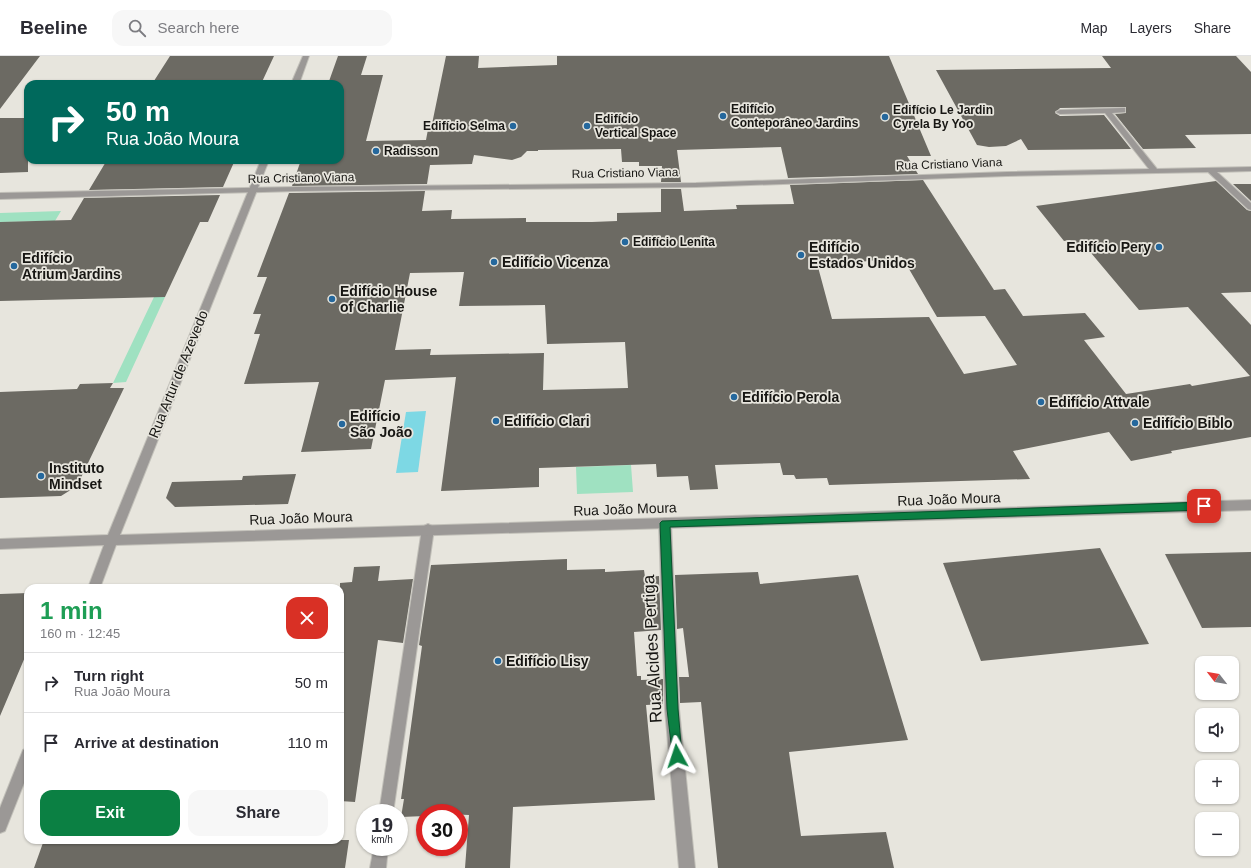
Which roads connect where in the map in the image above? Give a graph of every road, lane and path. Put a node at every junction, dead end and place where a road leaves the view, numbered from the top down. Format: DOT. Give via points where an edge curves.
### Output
graph roads {
  1 [pos="306,56"];
  2 [pos="297,80"];
  3 [pos="1122,110"];
  4 [pos="1107,111"];
  5 [pos="1060,112"];
  6 [pos="263,164"];
  7 [pos="1251,169"];
  8 [pos="1155,171"];
  9 [pos="1211,171"];
  10 [pos="253,190"];
  11 [pos="0,196"];
  12 [pos="1251,207"];
  13 [pos="1251,505"];
  14 [pos="665,523"];
  15 [pos="428,529"];
  16 [pos="112,540"];
  17 [pos="0,544"];
  18 [pos="96,584"];
  19 [pos="24,765"];
  20 [pos="387,804"];
  21 [pos="0,826"];
  22 [pos="380,856"];
  23 [pos="378,868"];
  24 [pos="687,868"];
  1 -- 2 [label="street"];
  3 -- 4 [label="street"];
  4 -- 5 [label="street"];
  4 -- 8 [label="street"];
  6 -- 10 [label="street, Rua Artur de Azevedo"];
  7 -- 9 [label="street, Rua Cristiano Viana"];
  8 -- 9 [label="street, Rua Cristiano Viana"];
  8 -- 10 [label="street, Rua Cristiano Viana" via="696,185"];
  9 -- 12 [label="street"];
  10 -- 11 [label="street, Rua Cristiano Viana"];
  10 -- 16 [label="street, Rua Artur de Azevedo"];
  13 -- 14 [label="street, Rua João Moura"];
  14 -- 15 [label="street, Rua João Moura"];
  14 -- 24 [label="street, Rua Alcides Pertiga" via="672,709"];
  15 -- 16 [label="street, Rua João Moura"];
  15 -- 20 [label="street"];
  16 -- 17 [label="street, Rua João Moura"];
  16 -- 18 [label="street, Rua Artur de Azevedo"];
  19 -- 21 [label="street"];
  22 -- 23 [label="street"];
}
